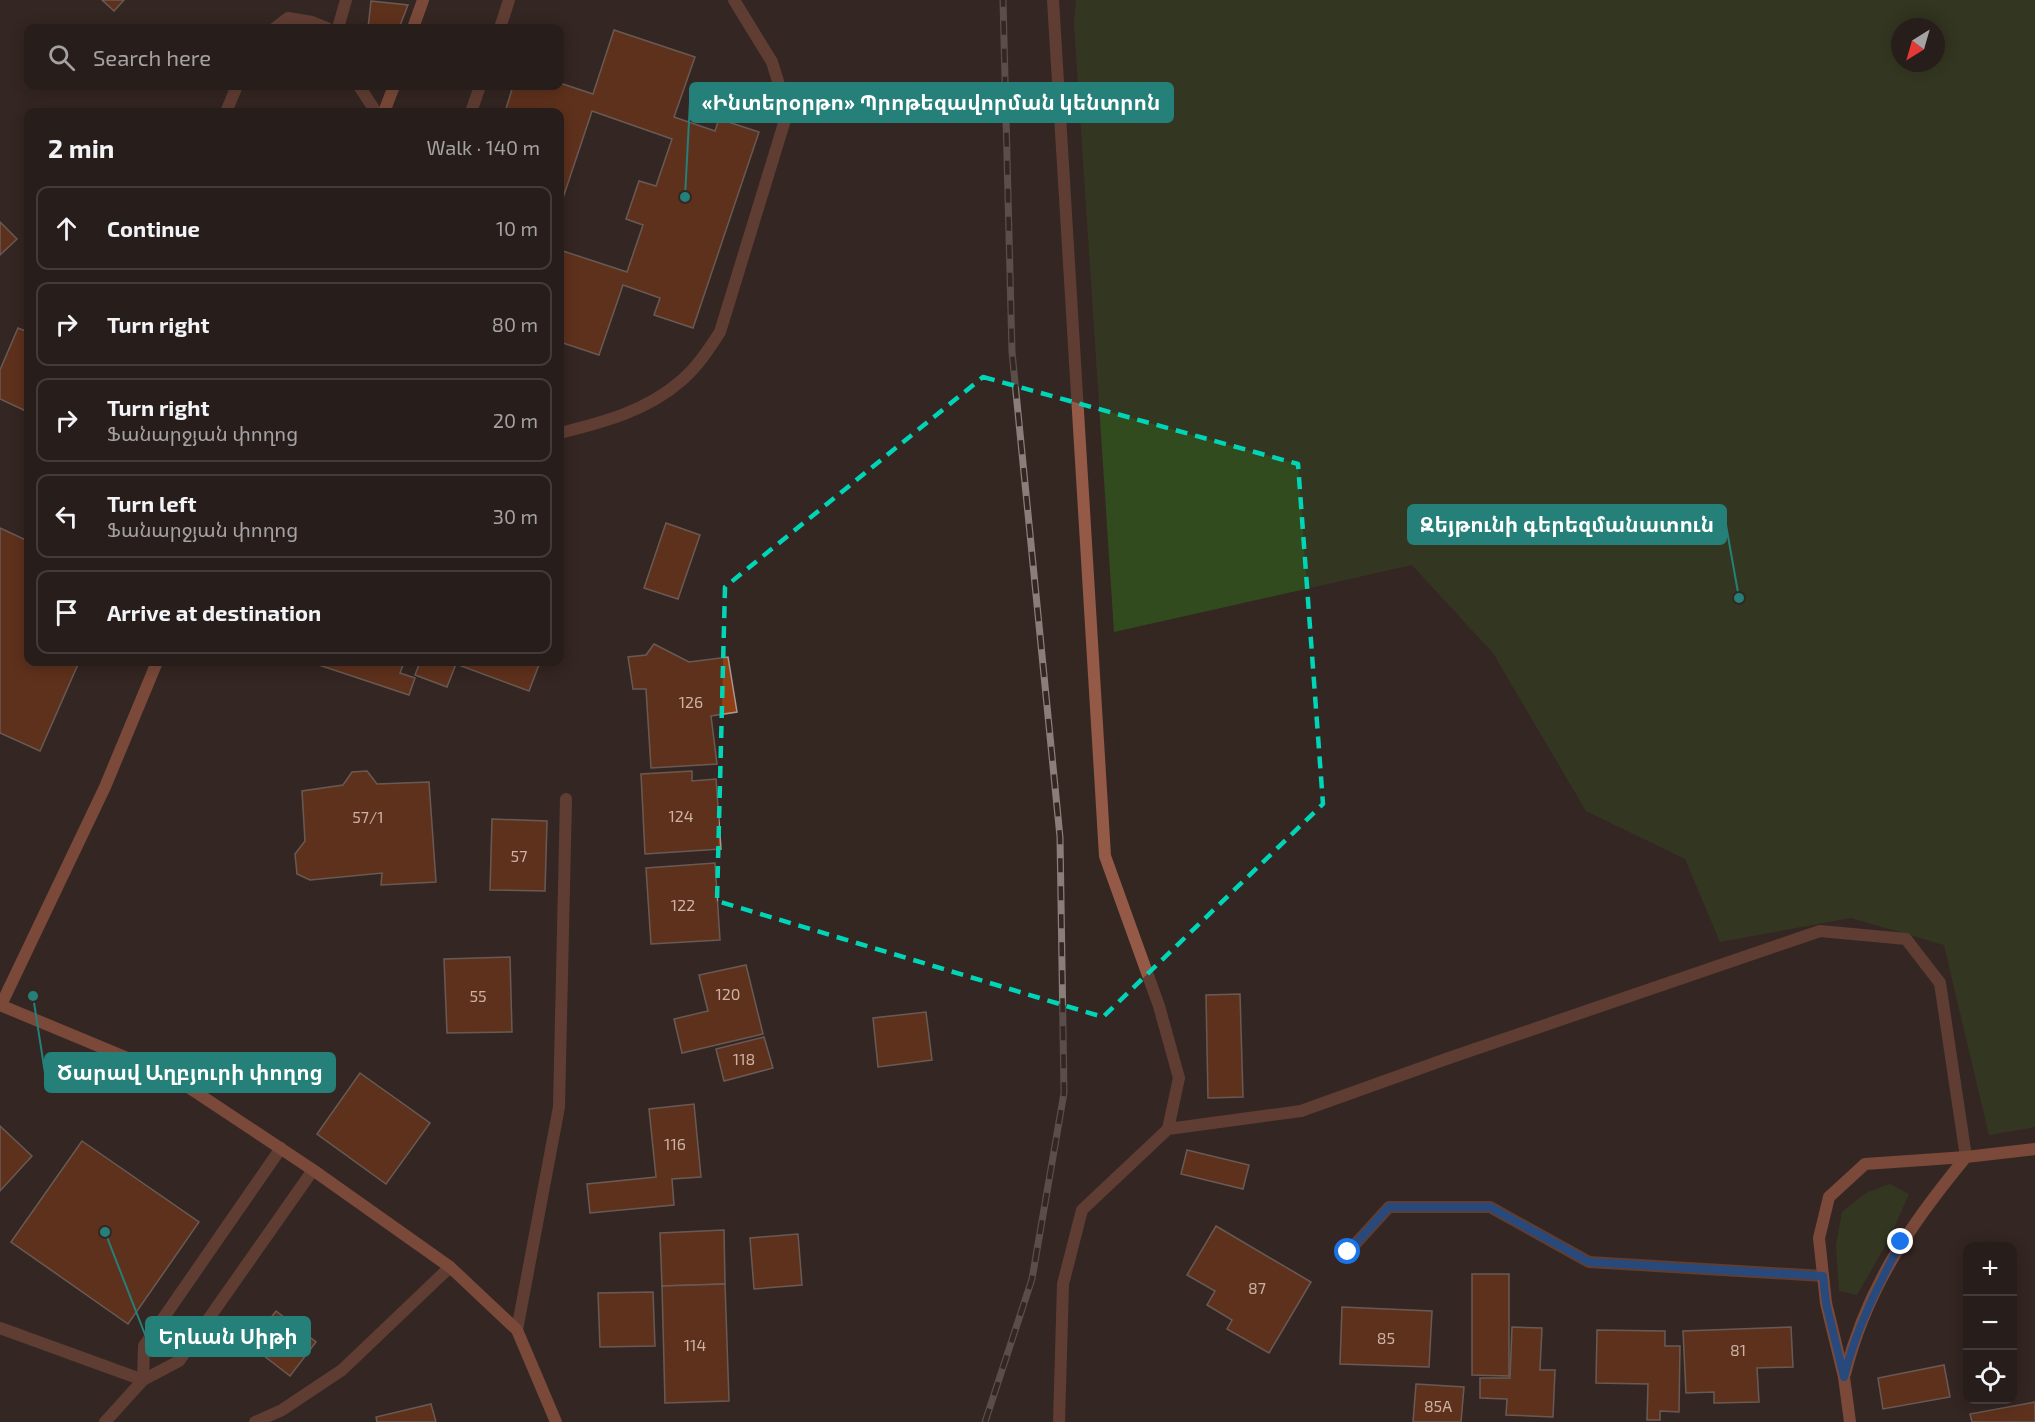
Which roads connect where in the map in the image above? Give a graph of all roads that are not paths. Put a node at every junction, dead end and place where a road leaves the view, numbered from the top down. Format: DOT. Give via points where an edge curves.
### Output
graph roads {
  1 [pos="346,0"];
  2 [pos="423,0"];
  3 [pos="509,0"];
  4 [pos="734,0"];
  5 [pos="1053,0"];
  6 [pos="280,24"];
  7 [pos="317,24"];
  8 [pos="339,24"];
  9 [pos="414,24"];
  10 [pos="501,24"];
  11 [pos="235,90"];
  12 [pos="362,90"];
  13 [pos="392,90"];
  14 [pos="479,90"];
  15 [pos="228,108"];
  16 [pos="373,108"];
  17 [pos="386,108"];
  18 [pos="472,108"];
  19 [pos="564,432"];
  20 [pos="155,666"];
  21 [pos="566,799"];
  22 [pos="0,1005"];
  23 [pos="1168,1129"];
  24 [pos="280,1148"];
  25 [pos="2035,1149"];
  26 [pos="1966,1157"];
  27 [pos="313,1170"];
  28 [pos="1348,1252"];
  29 [pos="450,1267"];
  30 [pos="1823,1276"];
  31 [pos="0,1328"];
  32 [pos="517,1330"];
  33 [pos="1844,1377"];
  34 [pos="143,1380"];
  35 [pos="105,1422"];
  36 [pos="255,1422"];
  37 [pos="556,1422"];
  38 [pos="1059,1422"];
  39 [pos="1850,1422"];
  1 -- 8 [label="street"];
  2 -- 9 [label="street"];
  3 -- 10 [label="street"];
  4 -- 19 [label="street" via="772,62 785,120 720,332 682,380 646,406"];
  5 -- 23 [label="street" via="1105,856 1159,1006 1179,1078"];
  6 -- 7 [label="street" via="288,18"];
  11 -- 15 [label="street"];
  12 -- 16 [label="street"];
  13 -- 17 [label="street"];
  14 -- 18 [label="street"];
  20 -- 22 [label="street" via="105,787"];
  21 -- 32 [label="street" via="559,1107"];
  22 -- 24 [label="street" via="173,1077"];
  23 -- 26 [label="street" via="1301,1111 1820,931 1906,939 1940,983"];
  23 -- 38 [label="street" via="1082,1210 1063,1284"];
  24 -- 27 [label="street"];
  24 -- 34 [label="street" via="144,1346"];
  25 -- 26 [label="street"];
  26 -- 30 [label="street" via="1865,1164 1829,1197 1819,1238"];
  26 -- 33 [label="street" via="1901,1242 1864,1314"];
  27 -- 29 [label="street"];
  27 -- 34 [label="street" via="179,1361"];
  28 -- 30 [label="street" via="1389,1207 1490,1207 1589,1262"];
  29 -- 32 [label="street"];
  29 -- 36 [label="street" via="342,1370 282,1410"];
  30 -- 33 [label="street"];
  31 -- 34 [label="street"];
  32 -- 37 [label="street"];
  33 -- 39 [label="street"];
  34 -- 35 [label="street"];
}
